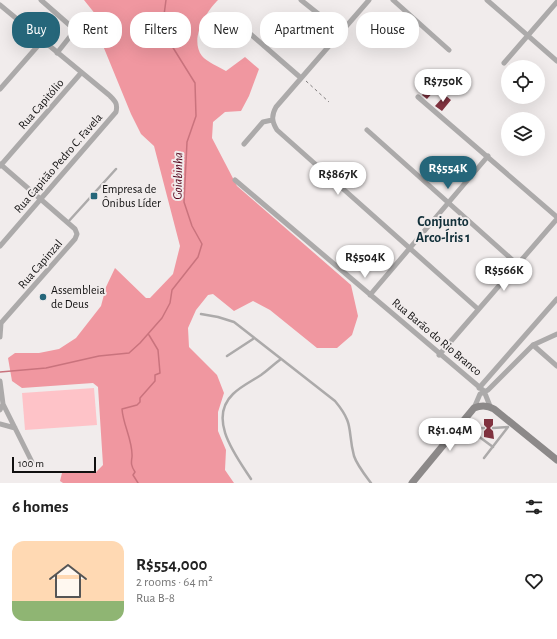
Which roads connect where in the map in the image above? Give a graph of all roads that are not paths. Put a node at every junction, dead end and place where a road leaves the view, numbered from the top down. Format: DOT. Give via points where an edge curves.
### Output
graph roads {
  1 [pos="41,0"];
  2 [pos="301,0"];
  3 [pos="369,0"];
  4 [pos="393,0"];
  5 [pos="487,0"];
  6 [pos="557,2"];
  7 [pos="1,7"];
  8 [pos="316,12"];
  9 [pos="12,16"];
  10 [pos="348,24"];
  11 [pos="252,35"];
  12 [pos="528,36"];
  13 [pos="36,48"];
  14 [pos="52,48"];
  15 [pos="327,48"];
  16 [pos="449,50"];
  17 [pos="57,53"];
  18 [pos="507,60"];
  19 [pos="557,61"];
  20 [pos="81,73"];
  21 [pos="301,78"];
  22 [pos="0,90"];
  23 [pos="418,96"];
  24 [pos="272,120"];
  25 [pos="367,130"];
  26 [pos="244,144"];
  27 [pos="488,156"];
  28 [pos="0,165"];
  29 [pos="116,169"];
  30 [pos="235,180"];
  31 [pos="40,198"];
  32 [pos="449,203"];
  33 [pos="557,218"];
  34 [pos="67,223"];
  35 [pos="0,246"];
  36 [pos="410,249"];
  37 [pos="517,264"];
  38 [pos="370,295"];
  39 [pos="557,299"];
  40 [pos="478,309"];
  41 [pos="201,314"];
  42 [pos="1,323"];
  43 [pos="557,334"];
  44 [pos="0,337"];
  45 [pos="253,338"];
  46 [pos="533,345"];
  47 [pos="439,355"];
  48 [pos="227,356"];
  49 [pos="281,359"];
  50 [pos="557,366"];
  51 [pos="0,381"];
  52 [pos="479,388"];
  53 [pos="484,391"];
  54 [pos="3,404"];
  55 [pos="490,406"];
  56 [pos="474,408"];
  57 [pos="0,410"];
  58 [pos="0,424"];
  59 [pos="510,425"];
  60 [pos="15,428"];
  61 [pos="484,428"];
  62 [pos="493,428"];
  63 [pos="456,430"];
  64 [pos="470,430"];
  65 [pos="492,447"];
  66 [pos="484,458"];
  67 [pos="557,460"];
  68 [pos="32,462"];
  69 [pos="251,479"];
  70 [pos="371,483"];
  71 [pos="412,483"];
  1 -- 17 [label="street" via="74,29"];
  2 -- 8 [label="street"];
  3 -- 10 [label="street"];
  4 -- 16 [label="street"];
  5 -- 12 [label="street"];
  6 -- 12 [label="street"];
  7 -- 9 [label="street"];
  11 -- 21 [label="street"];
  12 -- 18 [label="street"];
  12 -- 19 [label="street"];
  13 -- 22 [label="street"];
  14 -- 17 [label="street"];
  15 -- 21 [label="street"];
  17 -- 20 [label="street"];
  20 -- 28 [label="street, Rua Capitólio"];
  20 -- 31 [label="street, Rua Capitão Pedro C. Favela" via="116,102 116,112"];
  21 -- 24 [label="street" via="276,107"];
  23 -- 27 [label="street"];
  24 -- 26 [label="street" via="263,122"];
  24 -- 36 [label="street" via="278,130"];
  25 -- 32 [label="street"];
  27 -- 32 [label="street"];
  27 -- 33 [label="street"];
  28 -- 31 [label="street"];
  29 -- 34 [label="lane"];
  30 -- 38 [label="street, Rua Barão do Rio Branco"];
  31 -- 34 [label="street"];
  31 -- 35 [label="street, Rua Capitão Pedro C. Favela"];
  32 -- 36 [label="street"];
  32 -- 37 [label="street"];
  33 -- 37 [label="street"];
  34 -- 42 [label="street, Rua Capinzal" via="75,229 75,239"];
  36 -- 38 [label="street"];
  36 -- 40 [label="street"];
  37 -- 40 [label="street"];
  38 -- 47 [label="street, Rua Barão do Rio Branco"];
  39 -- 52 [label="street"];
  40 -- 47 [label="street"];
  41 -- 45 [label="lane" via="234,322"];
  42 -- 44 [label="street"];
  43 -- 46 [label="street"];
  45 -- 48 [label="lane"];
  45 -- 49 [label="lane"];
  46 -- 50 [label="street"];
  46 -- 53 [label="street" via="488,390"];
  47 -- 52 [label="street, Rua Barão do Rio Branco"];
  49 -- 69 [label="lane" via="232,394 226,403 223,428 231,447"];
  49 -- 70 [label="lane" via="335,401 344,412 349,421 354,456"];
  51 -- 54 [label="street"];
  52 -- 53 [label="street, Rua Barão do Rio Branco"];
  53 -- 55 [label="street, Rua Barão do Rio Branco"];
  53 -- 56 [label="street" via="476,399"];
  54 -- 57 [label="street"];
  54 -- 60 [label="street"];
  55 -- 56 [label="street"];
  55 -- 59 [label="street"];
  56 -- 63 [label="street"];
  58 -- 60 [label="street"];
  59 -- 62 [label="lane"];
  59 -- 65 [label="lane"];
  59 -- 67 [label="street"];
  60 -- 68 [label="street"];
  61 -- 64 [label="lane"];
  63 -- 64 [label="lane"];
  63 -- 71 [label="street"];
  64 -- 65 [label="lane"];
  65 -- 66 [label="lane"];
}
